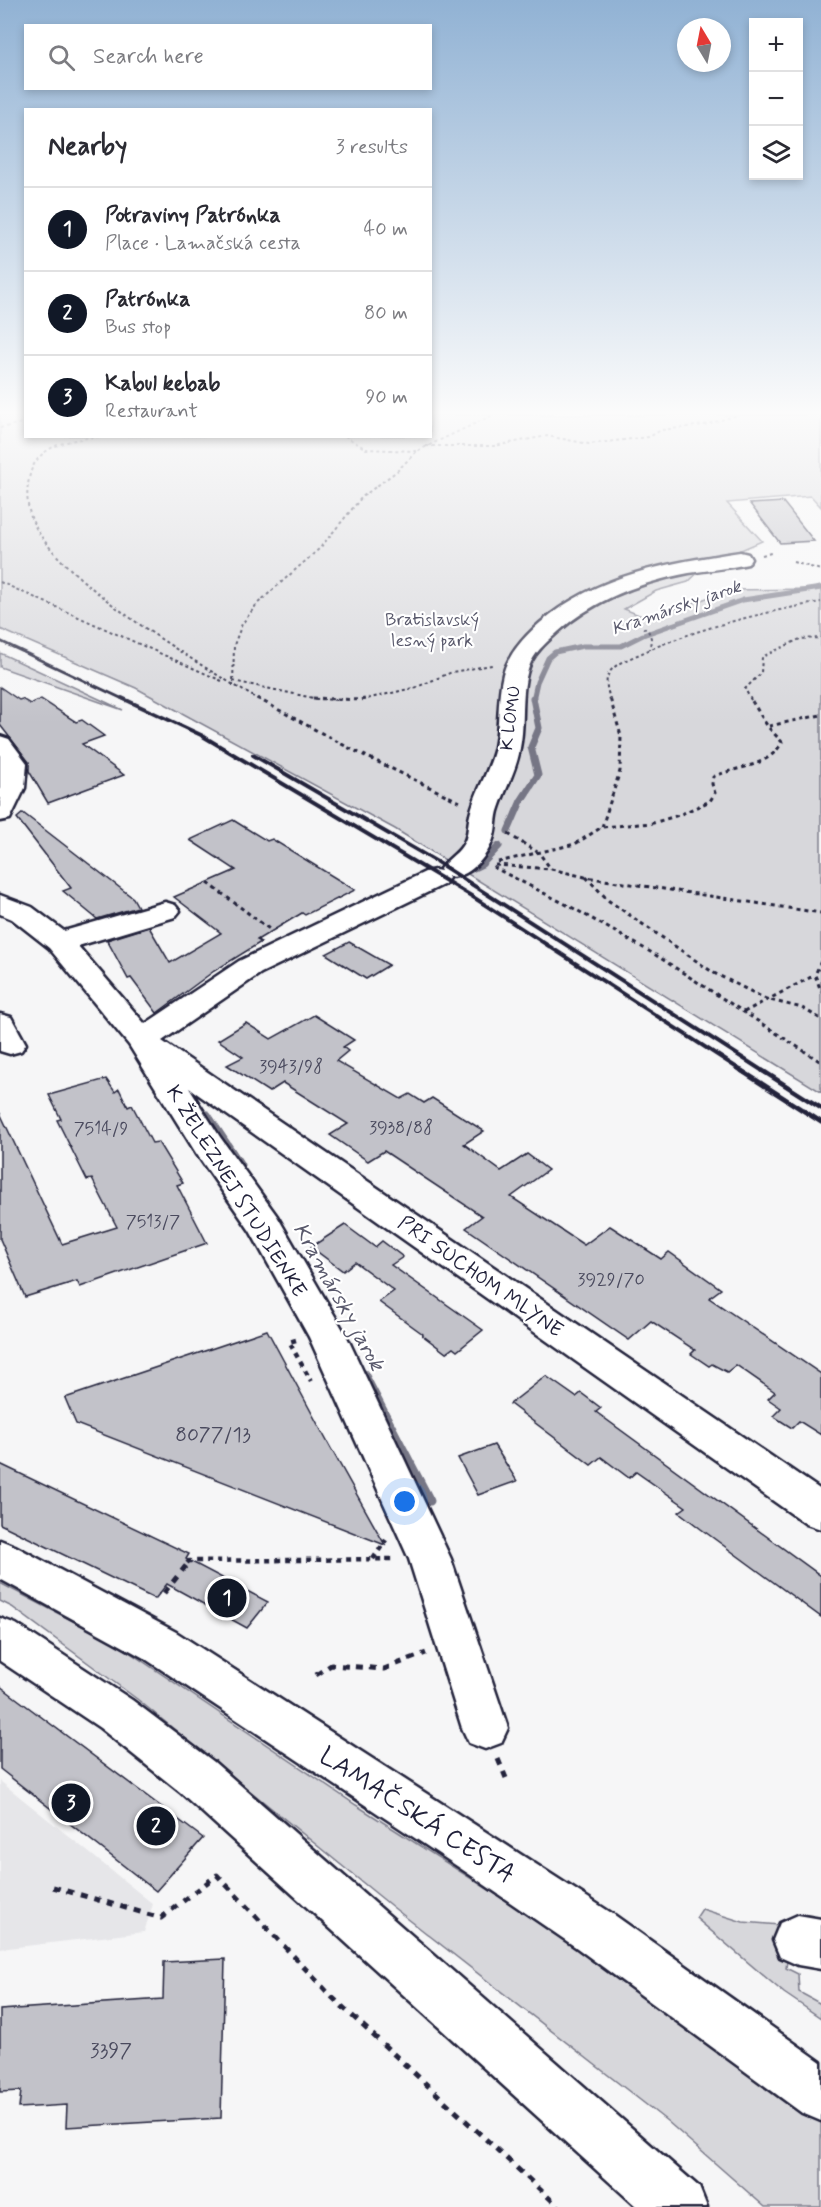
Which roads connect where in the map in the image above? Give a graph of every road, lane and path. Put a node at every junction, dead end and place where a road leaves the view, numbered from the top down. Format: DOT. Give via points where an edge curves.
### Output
graph roads {
  1 [pos="32,518"];
  2 [pos="345,518"];
  3 [pos="741,559"];
  4 [pos="793,562"];
  5 [pos="821,570"];
  6 [pos="0,582"];
  7 [pos="821,602"];
  8 [pos="644,628"];
  9 [pos="821,638"];
  10 [pos="650,649"];
  11 [pos="518,663"];
  12 [pos="233,681"];
  13 [pos="233,686"];
  14 [pos="821,715"];
  15 [pos="0,724"];
  16 [pos="768,727"];
  17 [pos="0,743"];
  18 [pos="0,813"];
  19 [pos="482,817"];
  20 [pos="602,827"];
  21 [pos="539,854"];
  22 [pos="488,864"];
  23 [pos="551,868"];
  24 [pos="585,877"];
  25 [pos="208,883"];
  26 [pos="0,904"];
  27 [pos="165,911"];
  28 [pos="821,913"];
  29 [pos="59,942"];
  30 [pos="291,946"];
  31 [pos="821,961"];
  32 [pos="815,975"];
  33 [pos="821,991"];
  34 [pos="766,999"];
  35 [pos="743,1012"];
  36 [pos="821,1019"];
  37 [pos="142,1040"];
  38 [pos="821,1062"];
  39 [pos="821,1512"];
  40 [pos="0,1558"];
  41 [pos="430,1559"];
  42 [pos="164,1593"];
  43 [pos="0,1637"];
  44 [pos="457,1641"];
  45 [pos="316,1675"];
  46 [pos="485,1728"];
  47 [pos="53,1887"];
  48 [pos="740,2034"];
  49 [pos="821,2061"];
  50 [pos="821,2094"];
  51 [pos="559,2207"];
  52 [pos="679,2207"];
  1 -- 13 [label="path" via="77,576 123,613"];
  2 -- 12 [label="path" via="320,548 249,613 234,645"];
  3 -- 11 [label="street, K LOMU" via="671,568 599,592 548,627"];
  4 -- 5 [label="path"];
  6 -- 13 [label="path"];
  7 -- 10 [label="path" via="756,614"];
  8 -- 10 [label="path" via="651,638"];
  9 -- 16 [label="path" via="800,639 762,657 761,674 745,689"];
  10 -- 20 [label="path" via="618,664 608,674 606,684 621,736 620,771"];
  11 -- 12 [label="path" via="471,667 417,687 360,700 318,699"];
  11 -- 19 [label="street, K LOMU" via="512,687 508,745"];
  12 -- 13 [label="path"];
  13 -- 19 [label="path" via="340,746 468,806"];
  14 -- 16 [label="path"];
  15 -- 17 [label="street" via="10,730"];
  16 -- 20 [label="path" via="782,742 780,750 768,759 713,777 715,793 710,801 653,823"];
  17 -- 18 [label="street" via="14,763 12,788"];
  19 -- 21 [label="path"];
  19 -- 30 [label="street, K LOMU" via="481,835 473,852 444,873"];
  20 -- 21 [label="path" via="576,844"];
  21 -- 22 [label="path"];
  21 -- 23 [label="path"];
  22 -- 23 [label="path"];
  22 -- 35 [label="path" via="654,954"];
  23 -- 24 [label="path"];
  24 -- 28 [label="path"];
  24 -- 34 [label="path" via="609,901 714,973"];
  25 -- 30 [label="path"];
  26 -- 29 [label="street, K ŽELEZNEJ STUDIENKE" via="22,913"];
  27 -- 29 [label="street"];
  29 -- 37 [label="street, K ŽELEZNEJ STUDIENKE"];
  30 -- 37 [label="street, K LOMU" via="250,967"];
  31 -- 32 [label="path"];
  32 -- 33 [label="path"];
  32 -- 34 [label="path"];
  34 -- 35 [label="path"];
  34 -- 36 [label="path" via="802,1008"];
  35 -- 38 [label="path"];
  37 -- 39 [label="street, PRI SUCHOM MLYNE"];
  37 -- 41 [label="street, K ŽELEZNEJ STUDIENKE" via="264,1225 325,1331"];
  40 -- 48 [label="street, LAMAČSKÁ CESTA" via="160,1645 546,1897"];
  41 -- 42 [label="path" via="189,1561"];
  41 -- 44 [label="street, K ŽELEZNEJ STUDIENKE"];
  43 -- 52 [label="street" via="116,1714 197,1777"];
  44 -- 45 [label="path" via="384,1669 331,1665"];
  44 -- 46 [label="street, K ŽELEZNEJ STUDIENKE"];
  47 -- 51 [label="path" via="161,1918 217,1875 333,1998"];
  48 -- 49 [label="street"];
  48 -- 50 [label="street, LAMAČSKÁ CESTA"];
}
